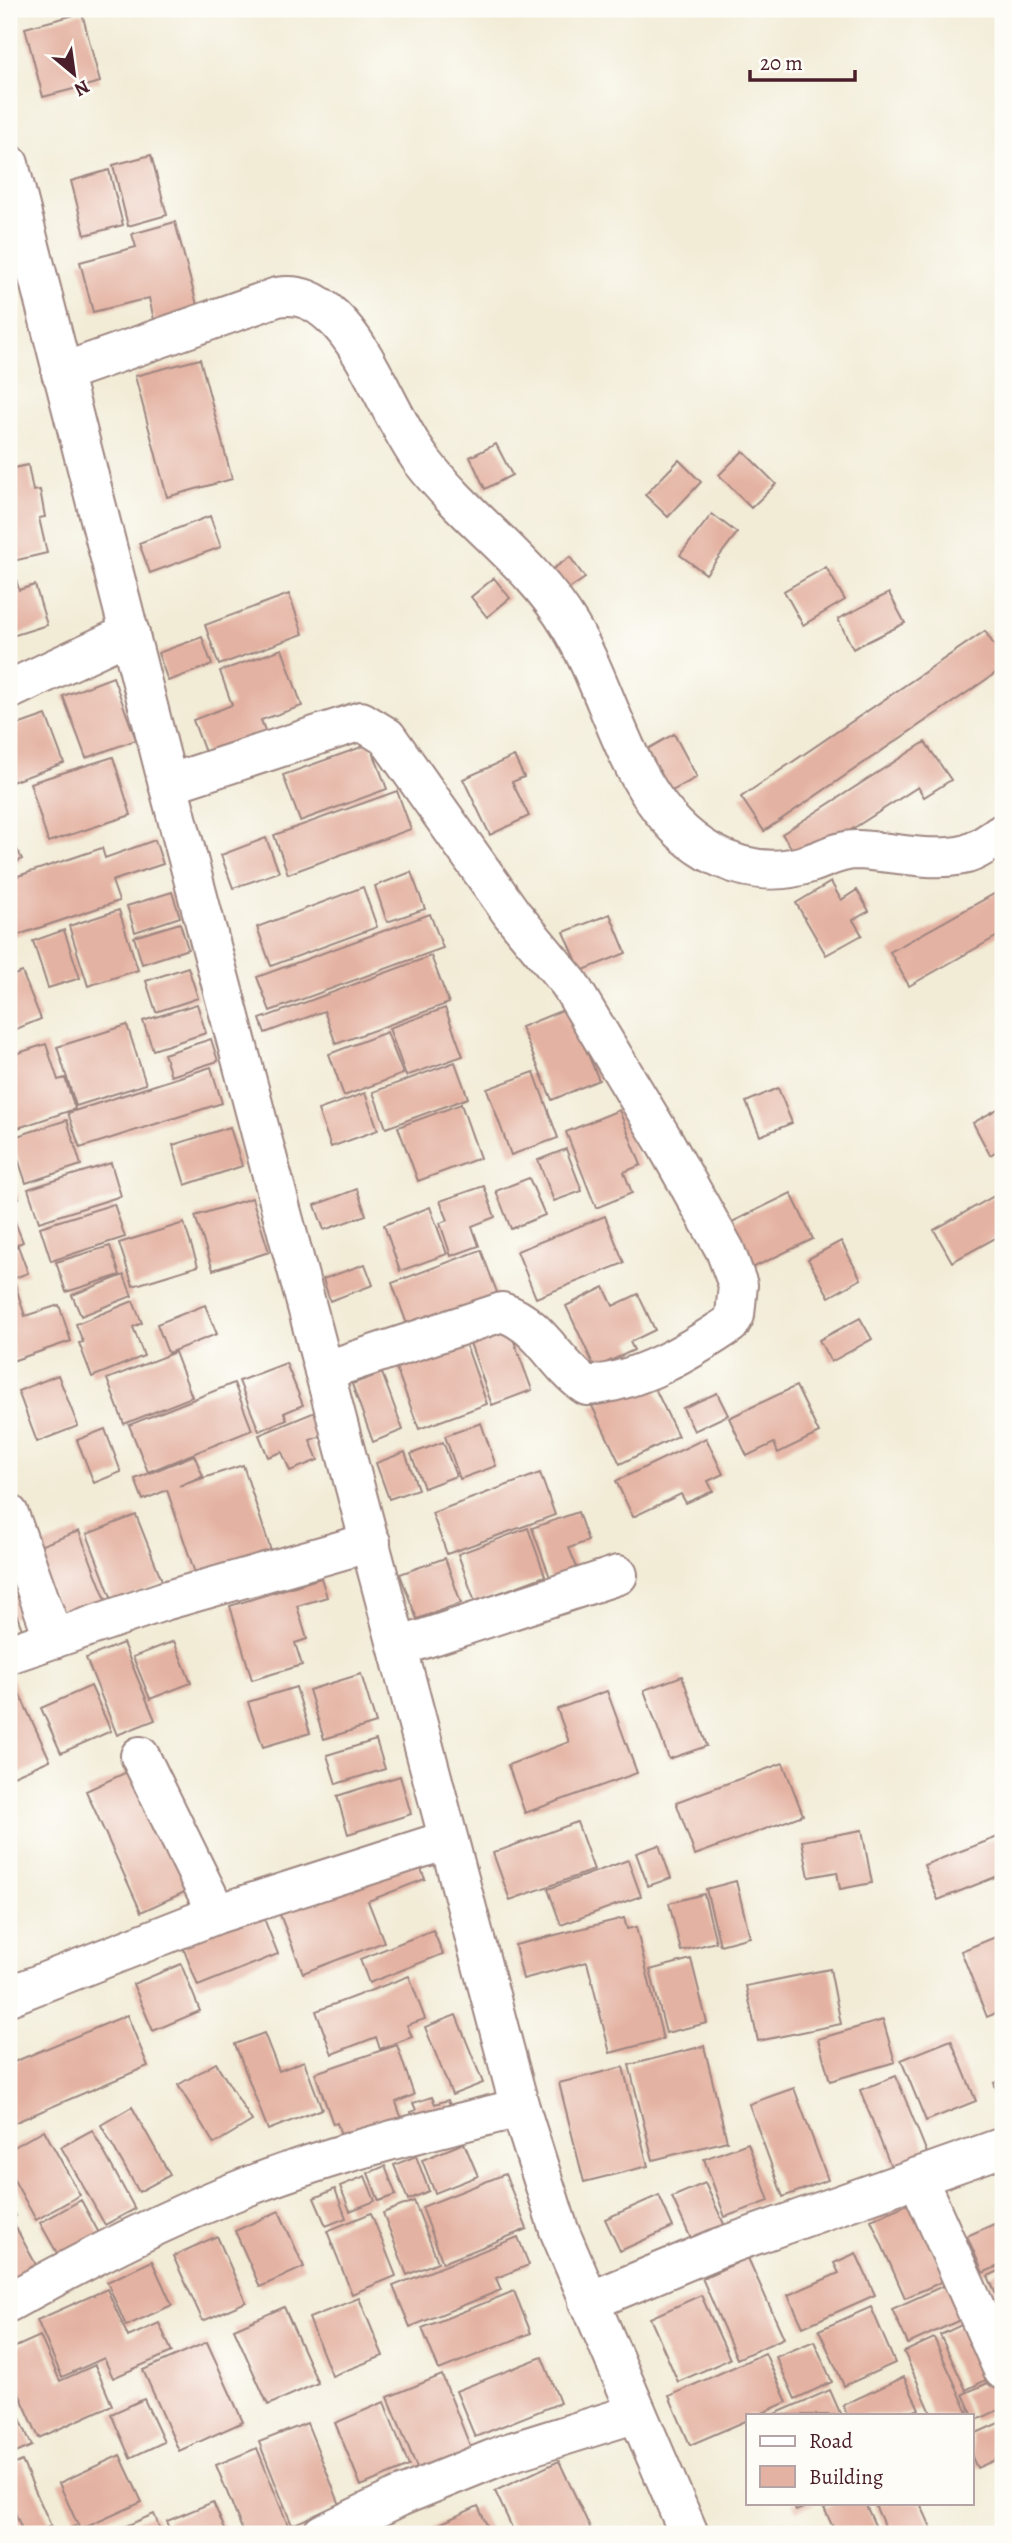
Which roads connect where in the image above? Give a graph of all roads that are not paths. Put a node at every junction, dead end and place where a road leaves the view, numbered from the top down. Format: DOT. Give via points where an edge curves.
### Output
graph roads {
  1 [pos="9,164"];
  2 [pos="16,221"];
  3 [pos="61,373"];
  4 [pos="130,633"];
  5 [pos="9,690"];
  6 [pos="168,784"];
  7 [pos="1003,833"];
  8 [pos="324,1371"];
  9 [pos="9,1514"];
  10 [pos="371,1542"];
  11 [pos="618,1575"];
  12 [pos="54,1639"];
  13 [pos="399,1647"];
  14 [pos="9,1654"];
  15 [pos="140,1756"];
  16 [pos="447,1840"];
  17 [pos="217,1914"];
  18 [pos="9,1996"];
  19 [pos="520,2108"];
  20 [pos="1003,2147"];
  21 [pos="917,2177"];
  22 [pos="9,2302"];
  23 [pos="588,2302"];
  24 [pos="1003,2370"];
  25 [pos="637,2413"];
  26 [pos="322,2534"];
  27 [pos="689,2534"];
  1 -- 2 [label="street"];
  2 -- 3 [label="street"];
  3 -- 4 [label="street"];
  3 -- 7 [label="street" via="277,297 295,294 317,304 336,319 421,459 523,565 571,626 642,781 690,839 711,853 761,871 808,864 846,850 949,857 970,853"];
  4 -- 5 [label="street"];
  4 -- 6 [label="street"];
  6 -- 8 [label="street"];
  6 -- 8 [label="street" via="361,721 377,728 512,914 569,983 725,1250 738,1285 730,1324 665,1363 611,1384 587,1386 559,1362 539,1333 520,1318 502,1312"];
  8 -- 10 [label="street"];
  9 -- 12 [label="street"];
  10 -- 12 [label="street" via="164,1601"];
  10 -- 13 [label="street"];
  11 -- 13 [label="street"];
  12 -- 14 [label="street"];
  13 -- 16 [label="street"];
  15 -- 17 [label="street"];
  16 -- 17 [label="street"];
  16 -- 19 [label="street"];
  17 -- 18 [label="street"];
  19 -- 22 [label="street" via="416,2134 250,2186 160,2223"];
  19 -- 23 [label="street" via="559,2230"];
  20 -- 21 [label="street"];
  21 -- 23 [label="street" via="718,2248"];
  21 -- 24 [label="street"];
  23 -- 25 [label="street"];
  25 -- 26 [label="street" via="505,2455"];
  25 -- 27 [label="street"];
}
